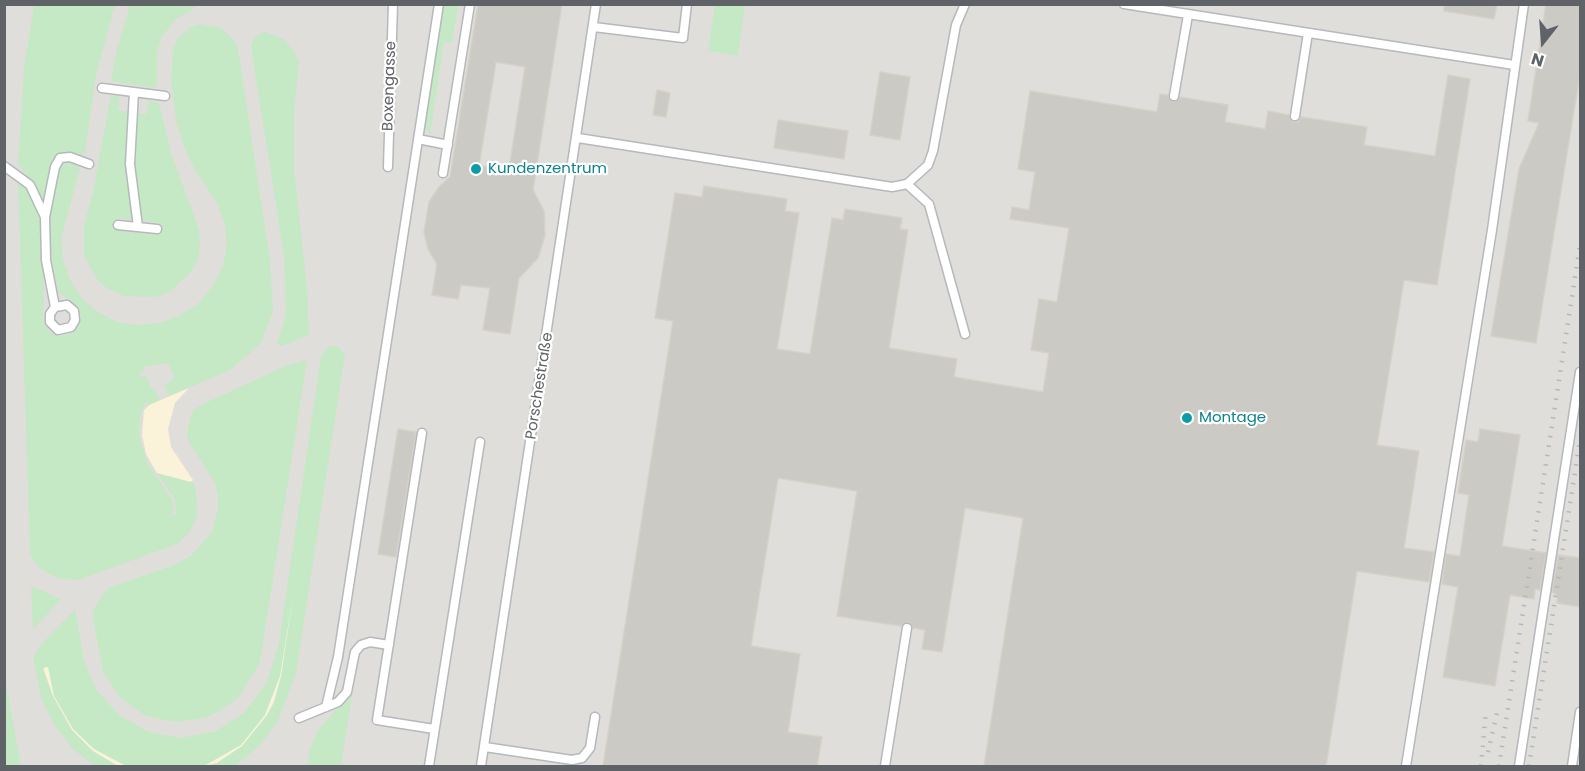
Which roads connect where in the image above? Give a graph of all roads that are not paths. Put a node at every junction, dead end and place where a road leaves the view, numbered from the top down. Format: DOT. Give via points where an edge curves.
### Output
graph roads {
  1 [pos="393,4"];
  2 [pos="439,4"];
  3 [pos="470,4"];
  4 [pos="596,4"];
  5 [pos="687,4"];
  6 [pos="965,4"];
  7 [pos="1124,4"];
  8 [pos="1524,4"];
  9 [pos="1188,15"];
  10 [pos="594,27"];
  11 [pos="1308,33"];
  12 [pos="1515,65"];
  13 [pos="102,88"];
  14 [pos="134,92"];
  15 [pos="165,96"];
  16 [pos="1174,96"];
  17 [pos="1295,116"];
  18 [pos="578,138"];
  19 [pos="418,140"];
  20 [pos="448,144"];
  21 [pos="89,164"];
  22 [pos="4,166"];
  23 [pos="388,167"];
  24 [pos="443,173"];
  25 [pos="907,184"];
  26 [pos="45,217"];
  27 [pos="118,225"];
  28 [pos="138,227"];
  29 [pos="157,229"];
  30 [pos="55,307"];
  31 [pos="965,334"];
  32 [pos="1581,372"];
  33 [pos="422,433"];
  34 [pos="480,442"];
  35 [pos="908,628"];
  36 [pos="389,645"];
  37 [pos="326,707"];
  38 [pos="1581,712"];
  39 [pos="595,717"];
  40 [pos="299,718"];
  41 [pos="434,729"];
  42 [pos="485,747"];
  43 [pos="429,766"];
  44 [pos="481,766"];
  45 [pos="885,766"];
  46 [pos="1406,766"];
  47 [pos="1519,766"];
  48 [pos="1572,766"];
  1 -- 23 [label="lane, Boxengasse"];
  2 -- 19 [label="lane"];
  3 -- 20 [label="lane"];
  4 -- 10 [label="lane, Porschestraße"];
  5 -- 10 [label="lane" via="682,38"];
  6 -- 25 [label="lane" via="956,25 933,151 928,165"];
  7 -- 9 [label="lane"];
  8 -- 12 [label="lane"];
  9 -- 11 [label="lane"];
  9 -- 16 [label="lane"];
  10 -- 18 [label="lane, Porschestraße"];
  11 -- 12 [label="lane"];
  11 -- 17 [label="lane"];
  12 -- 46 [label="lane" via="1491,242"];
  13 -- 14 [label="lane"];
  14 -- 15 [label="lane"];
  14 -- 28 [label="lane" via="130,164"];
  18 -- 25 [label="lane" via="892,187"];
  18 -- 42 [label="lane, Porschestraße"];
  19 -- 20 [label="lane"];
  19 -- 37 [label="lane" via="338,657"];
  20 -- 24 [label="lane"];
  21 -- 26 [label="lane" via="70,157 60,158"];
  22 -- 26 [label="lane" via="30,185"];
  25 -- 31 [label="lane" via="929,204"];
  26 -- 30 [label="lane" via="46,260"];
  27 -- 28 [label="lane"];
  28 -- 29 [label="lane"];
  32 -- 47 [label="lane"];
  33 -- 36 [label="lane"];
  34 -- 41 [label="lane"];
  35 -- 45 [label="lane"];
  36 -- 37 [label="lane" via="361,645 355,652 347,692"];
  36 -- 41 [label="lane" via="377,720"];
  37 -- 40 [label="lane"];
  38 -- 48 [label="lane"];
  39 -- 42 [label="lane" via="590,748 582,758 573,760"];
  41 -- 43 [label="lane"];
  42 -- 44 [label="lane, Porschestraße"];
}
